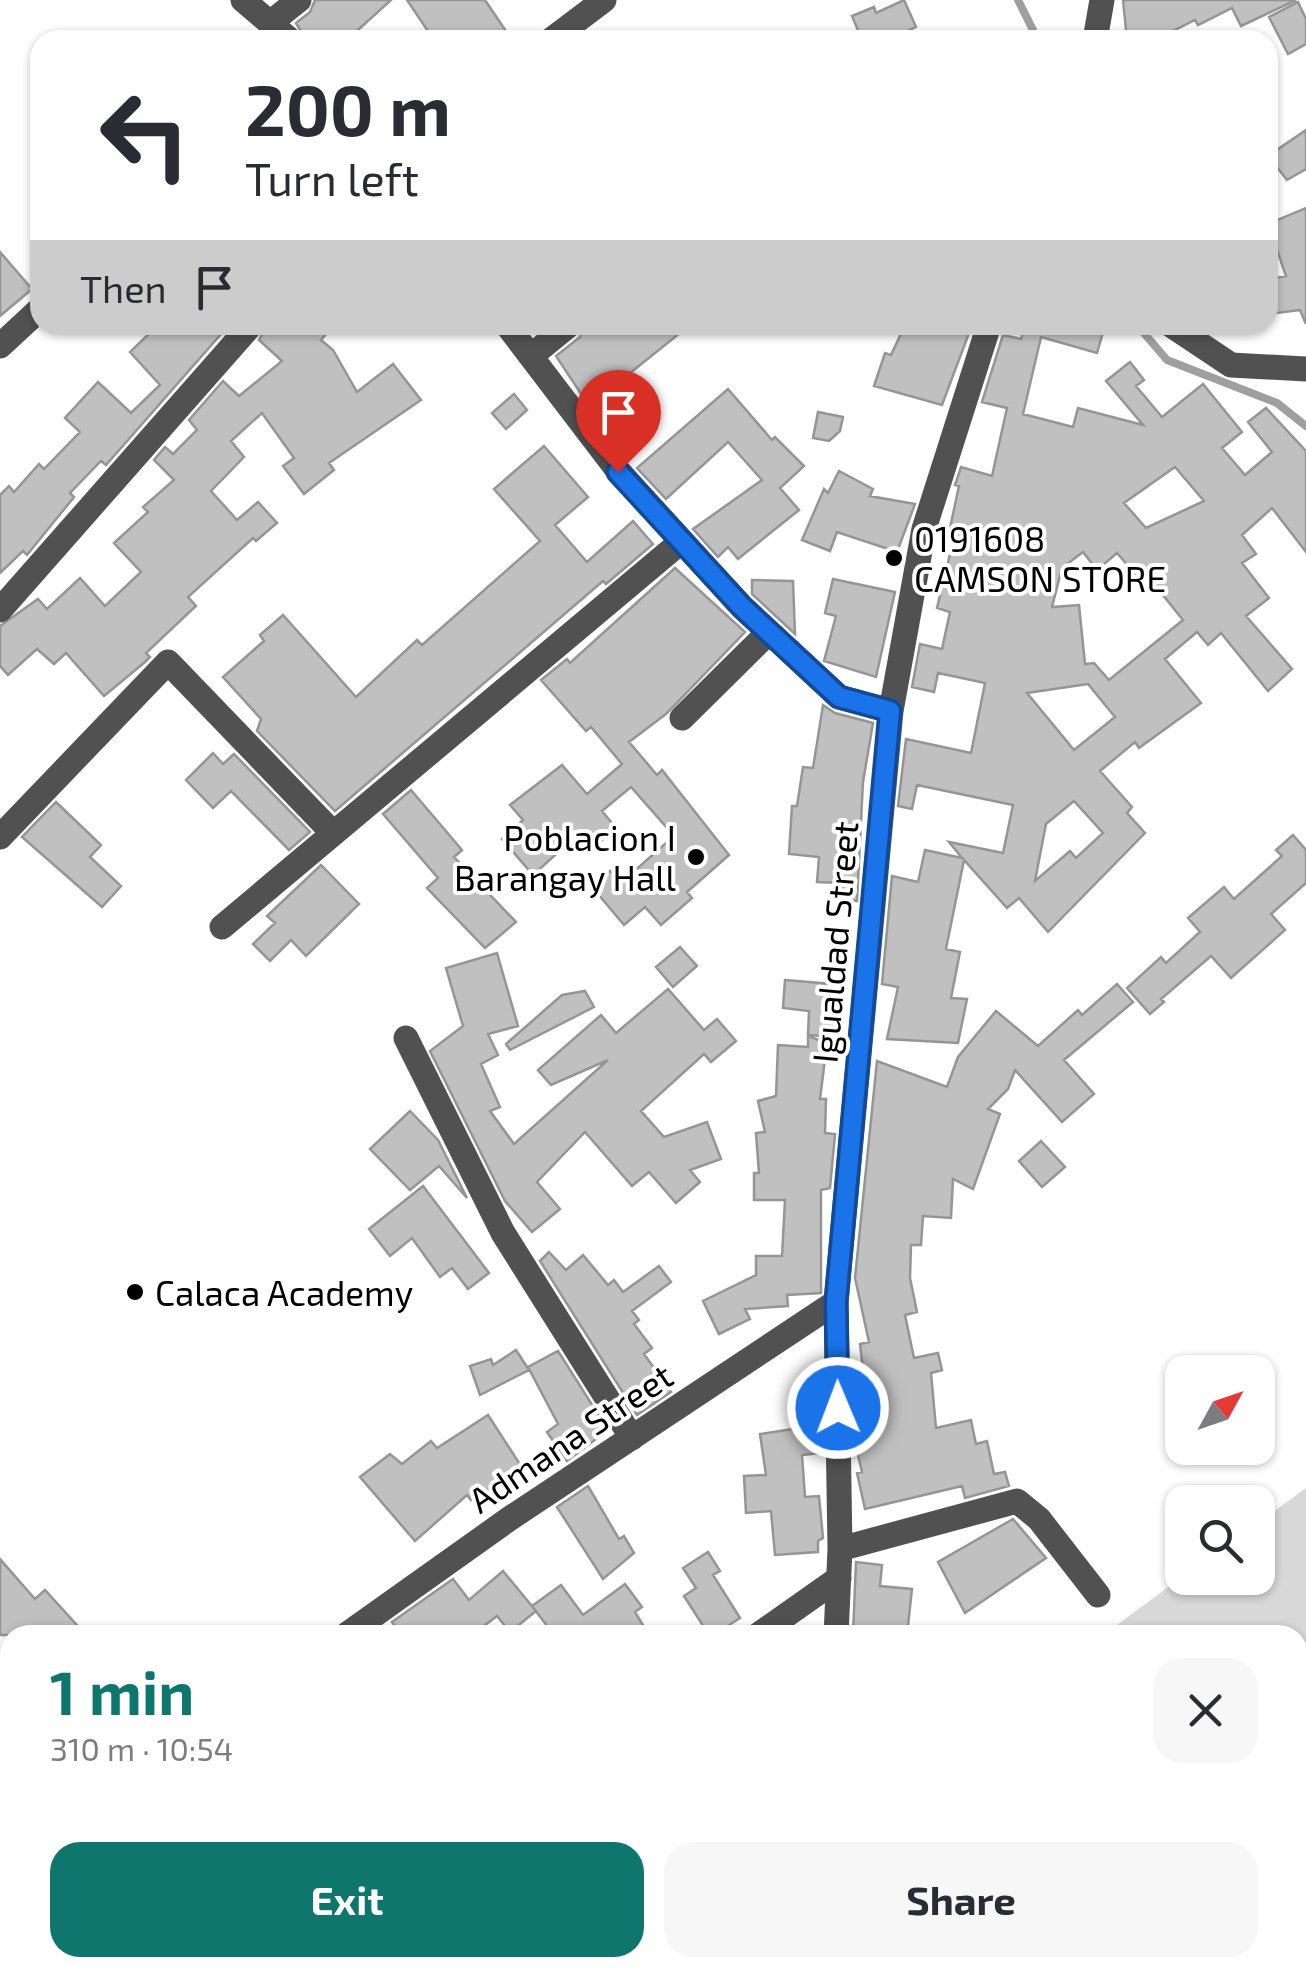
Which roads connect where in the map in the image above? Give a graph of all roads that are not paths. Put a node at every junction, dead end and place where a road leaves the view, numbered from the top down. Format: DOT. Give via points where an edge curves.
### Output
graph roads {
  1 [pos="243,0"];
  2 [pos="299,0"];
  3 [pos="604,0"];
  4 [pos="1102,0"];
  5 [pos="278,30"];
  6 [pos="281,30"];
  7 [pos="564,30"];
  8 [pos="1097,30"];
  9 [pos="30,318"];
  10 [pos="242,335"];
  11 [pos="515,335"];
  12 [pos="556,335"];
  13 [pos="986,335"];
  14 [pos="1185,335"];
  15 [pos="0,346"];
  16 [pos="532,356"];
  17 [pos="1306,368"];
  18 [pos="682,541"];
  19 [pos="0,610"];
  20 [pos="769,632"];
  21 [pos="890,711"];
  22 [pos="682,718"];
  23 [pos="332,832"];
  24 [pos="0,837"];
  25 [pos="222,927"];
  26 [pos="406,1038"];
  27 [pos="836,1302"];
  28 [pos="632,1438"];
  29 [pos="840,1549"];
  30 [pos="839,1578"];
  31 [pos="1098,1595"];
  32 [pos="361,1625"];
  33 [pos="772,1625"];
  34 [pos="837,1625"];
  1 -- 5 [label="street"];
  2 -- 6 [label="street"];
  3 -- 7 [label="street"];
  4 -- 8 [label="street"];
  9 -- 15 [label="street"];
  10 -- 19 [label="street"];
  11 -- 16 [label="street"];
  12 -- 16 [label="street"];
  13 -- 21 [label="street, Igualdad Street" via="924,529"];
  14 -- 17 [label="street" via="1230,366"];
  16 -- 18 [label="street" via="618,472"];
  18 -- 20 [label="street"];
  18 -- 23 [label="street"];
  20 -- 21 [label="street" via="839,697"];
  20 -- 22 [label="street"];
  21 -- 27 [label="street, Igualdad Street"];
  23 -- 24 [label="street" via="168,662"];
  23 -- 25 [label="street"];
  26 -- 28 [label="street" via="503,1234"];
  27 -- 28 [label="street, Admana Street"];
  27 -- 29 [label="street, Igualdad Street"];
  28 -- 32 [label="street, Admana Street"];
  29 -- 30 [label="street, Igualdad Street"];
  29 -- 31 [label="street" via="1017,1501"];
  30 -- 33 [label="street"];
  30 -- 34 [label="street, Igualdad Street"];
}
